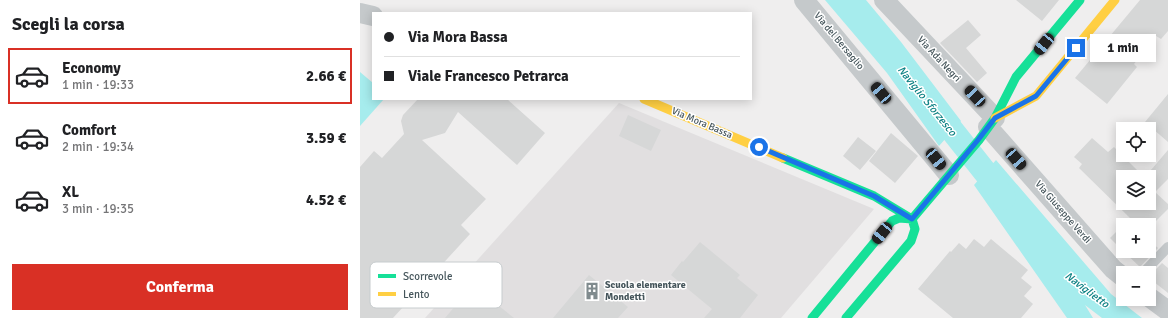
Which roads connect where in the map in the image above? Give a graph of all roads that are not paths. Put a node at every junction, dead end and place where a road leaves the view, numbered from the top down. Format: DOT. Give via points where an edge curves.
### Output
graph roads {
  1 [pos="804,0"];
  2 [pos="884,0"];
  3 [pos="1080,0"];
  4 [pos="1115,0"];
  5 [pos="360,13"];
  6 [pos="372,16"];
  7 [pos="646,100"];
  8 [pos="987,128"];
  9 [pos="953,171"];
  10 [pos="912,219"];
  11 [pos="1168,247"];
  12 [pos="1150,266"];
  13 [pos="1116,271"];
  14 [pos="1156,303"];
  15 [pos="1168,312"];
  16 [pos="812,318"];
  17 [pos="846,318"];
  1 -- 9 [label="street, Via del Bersaglio"];
  2 -- 8 [label="street, Via Ada Negri"];
  3 -- 8 [label="main road" via="1016,77"];
  4 -- 8 [label="main road" via="1036,96"];
  5 -- 6 [label="street"];
  7 -- 10 [label="main road, Via Mora Bassa" via="874,196"];
  8 -- 9 [label="main road"];
  8 -- 13 [label="street, Via Giuseppe Verdi"];
  9 -- 10 [label="main road"];
  10 -- 16 [label="main road" via="895,218"];
  10 -- 17 [label="main road" via="916,229 911,241"];
  11 -- 12 [label="lane"];
  14 -- 15 [label="street"];
}
